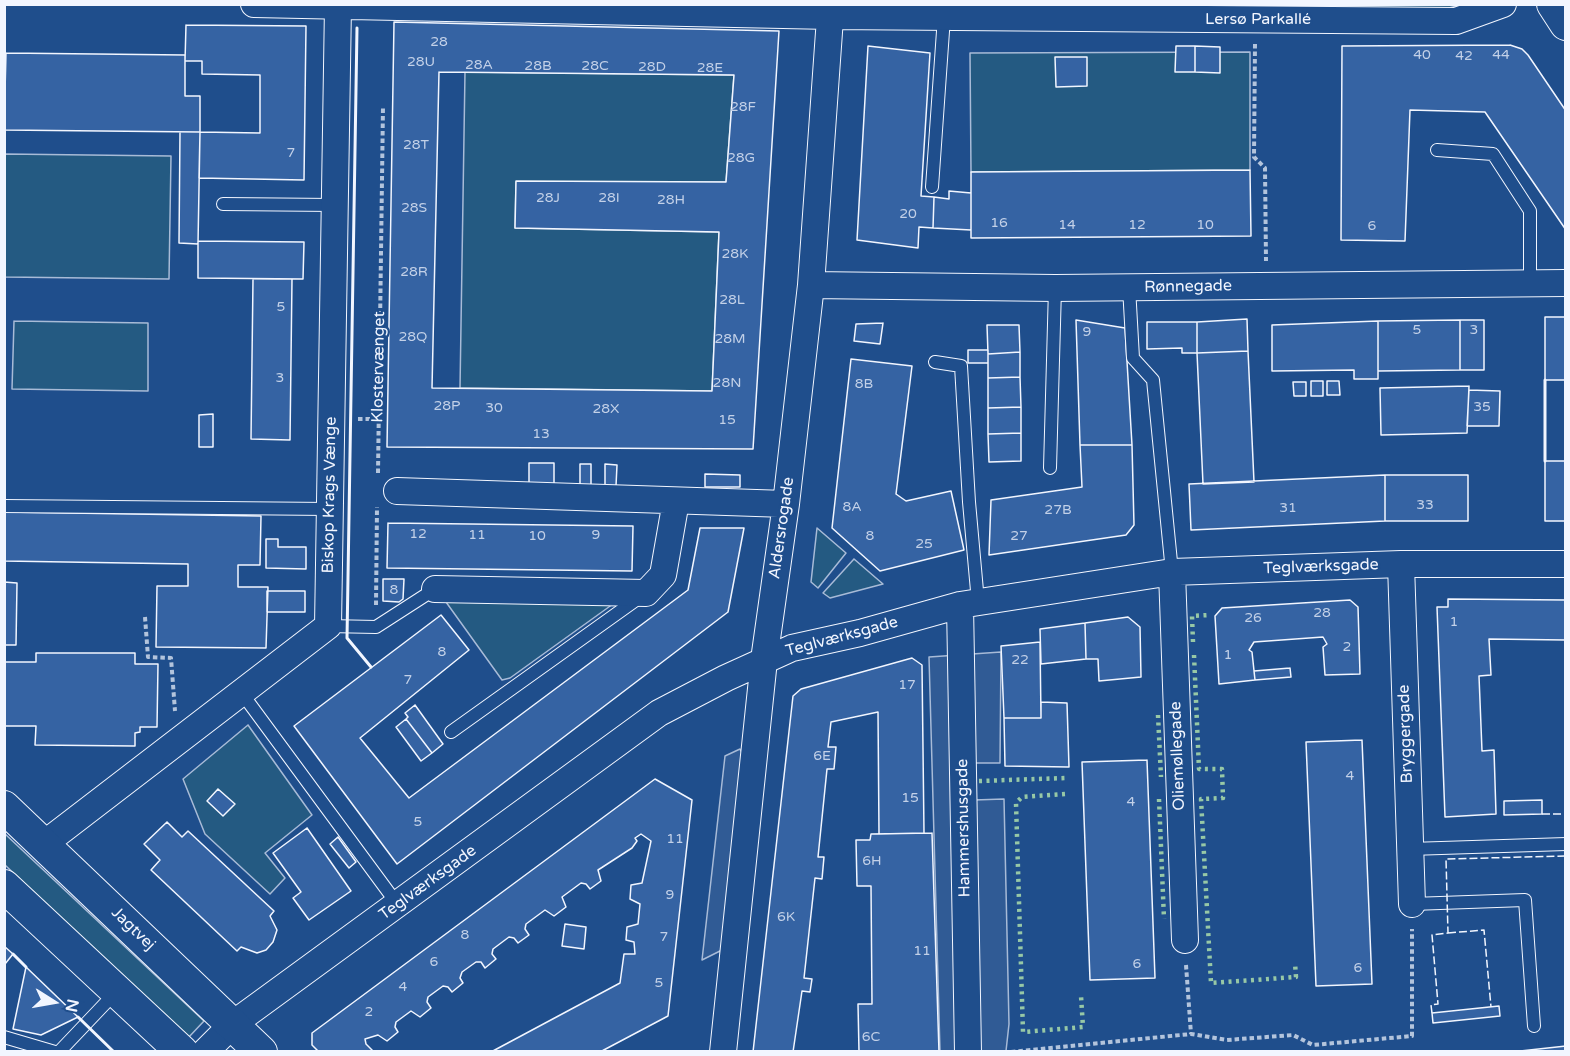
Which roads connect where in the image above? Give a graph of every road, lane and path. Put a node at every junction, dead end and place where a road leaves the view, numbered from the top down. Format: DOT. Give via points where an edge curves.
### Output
graph roads {
  1 [pos="254,4"];
  2 [pos="1503,4"];
  3 [pos="1553,4"];
  4 [pos="338,5"];
  5 [pos="831,10"];
  6 [pos="944,17"];
  7 [pos="1255,20"];
  8 [pos="1566,24"];
  9 [pos="382,106"];
  10 [pos="1437,150"];
  11 [pos="932,187"];
  12 [pos="223,204"];
  13 [pos="334,206"];
  14 [pos="1530,283"];
  15 [pos="1566,283"];
  16 [pos="811,285"];
  17 [pos="1266,286"];
  18 [pos="1129,287"];
  19 [pos="1055,288"];
  20 [pos="935,362"];
  21 [pos="1050,468"];
  22 [pos="384,488"];
  23 [pos="675,501"];
  24 [pos="786,504"];
  25 [pos="4,507"];
  26 [pos="329,509"];
  27 [pos="1401,564"];
  28 [pos="1566,564"];
  29 [pos="1172,572"];
  30 [pos="435,589"];
  31 [pos="646,593"];
  32 [pos="969,603"];
  33 [pos="145,617"];
  34 [pos="328,626"];
  35 [pos="375,627"];
  36 [pos="764,660"];
  37 [pos="242,692"];
  38 [pos="451,732"];
  39 [pos="181,738"];
  40 [pos="4,807"];
  41 [pos="44,844"];
  42 [pos="1566,844"];
  43 [pos="1410,849"];
  44 [pos="4,886"];
  45 [pos="1412,904"];
  46 [pos="398,905"];
  47 [pos="1185,940"];
  48 [pos="117,991"];
  49 [pos="233,1024"];
  50 [pos="1534,1026"];
  51 [pos="1191,1034"];
  52 [pos="4,1037"];
  53 [pos="1016,1051"];
  54 [pos="57,1052"];
  55 [pos="182,1052"];
  56 [pos="205,1052"];
  57 [pos="261,1052"];
  58 [pos="723,1052"];
  59 [pos="968,1052"];
  60 [pos="1011,1052"];
  1 -- 4 [label="street, Lersø Parkallé"];
  2 -- 7 [label="street, Lersø Parkallé" via="1456,21"];
  3 -- 8 [label="street"];
  4 -- 5 [label="street, Lersø Parkallé"];
  4 -- 13 [label="street, Biskop Krags Vænge"];
  5 -- 6 [label="street, Lersø Parkallé"];
  5 -- 16 [label="street, Aldersrogade"];
  6 -- 7 [label="street, Lersø Parkallé"];
  6 -- 11 [label="lane"];
  7 -- 17 [label="path" via="1254,157 1265,168"];
  9 -- 22 [label="path, Klostervænget"];
  10 -- 14 [label="lane" via="1492,154 1530,211"];
  12 -- 13 [label="lane"];
  13 -- 26 [label="street, Biskop Krags Vænge"];
  14 -- 15 [label="street, Rønnegade"];
  14 -- 17 [label="street, Rønnegade"];
  16 -- 19 [label="street, Rønnegade"];
  16 -- 24 [label="street, Aldersrogade"];
  17 -- 18 [label="street, Rønnegade"];
  18 -- 19 [label="street, Rønnegade"];
  18 -- 29 [label="lane" via="1133,358 1153,380"];
  19 -- 21 [label="lane"];
  20 -- 32 [label="lane" via="961,366 969,502"];
  22 -- 23 [label="street"];
  22 -- 35 [label="path, Klostervænget"];
  23 -- 24 [label="street"];
  23 -- 31 [label="street" via="663,575"];
  24 -- 36 [label="street, Aldersrogade"];
  25 -- 26 [label="lane"];
  26 -- 34 [label="street, Biskop Krags Vænge"];
  27 -- 28 [label="street, Teglværksgade"];
  27 -- 29 [label="street, Teglværksgade"];
  27 -- 43 [label="street, Bryggergade"];
  29 -- 32 [label="street, Teglværksgade"];
  29 -- 47 [label="street, Oliemøllegade"];
  30 -- 31 [label="street"];
  30 -- 35 [label="lane"];
  31 -- 38 [label="lane"];
  32 -- 36 [label="street, Teglværksgade" via="792,648"];
  32 -- 59 [label="street, Hammershusgade"];
  33 -- 39 [label="path" via="148,657 171,658 173,702"];
  34 -- 35 [label="lane"];
  34 -- 37 [label="street"];
  36 -- 46 [label="street, Teglværksgade" via="659,713"];
  36 -- 58 [label="street, Aldersrogade"];
  37 -- 39 [label="street"];
  37 -- 46 [label="lane"];
  39 -- 41 [label="street"];
  40 -- 41 [label="street, Jagtvej"];
  41 -- 49 [label="street, Jagtvej"];
  42 -- 43 [label="lane"];
  43 -- 45 [label="street, Bryggergade"];
  44 -- 48 [label="street"];
  45 -- 50 [label="lane" via="1525,900"];
  45 -- 51 [label="path" via="1412,1036 1313,1045 1293,1035 1227,1040"];
  46 -- 49 [label="street, Teglværksgade"];
  47 -- 51 [label="path"];
  48 -- 54 [label="lane"];
  48 -- 55 [label="street"];
  49 -- 56 [label="street, Teglværksgade"];
  49 -- 57 [label="street, Jagtvej"];
  51 -- 53 [label="path"];
  52 -- 54 [label="lane"];
  53 -- 60 [label="path"];
}
